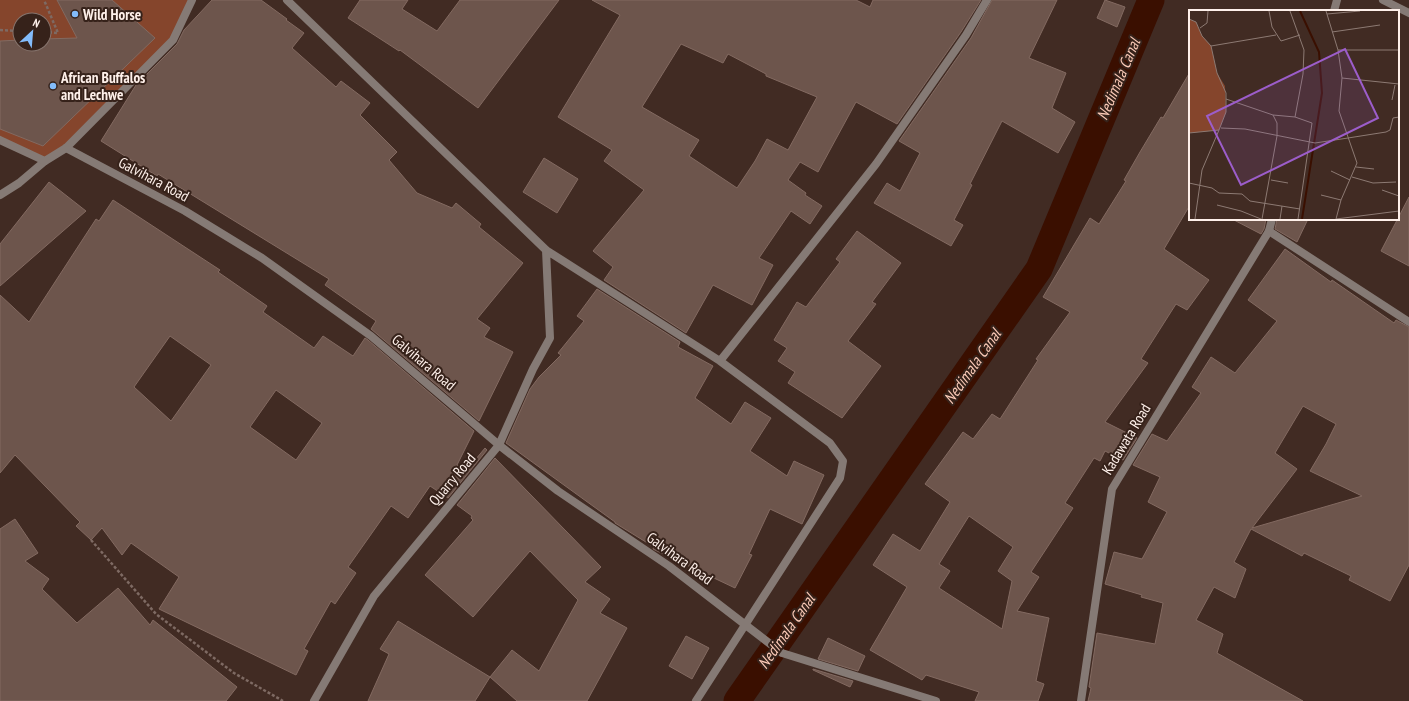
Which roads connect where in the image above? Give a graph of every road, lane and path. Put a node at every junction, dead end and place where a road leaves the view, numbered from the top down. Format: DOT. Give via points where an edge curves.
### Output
graph roads {
  1 [pos="44,0"];
  2 [pos="192,0"];
  3 [pos="287,0"];
  4 [pos="986,0"];
  5 [pos="1337,0"];
  6 [pos="1383,0"];
  7 [pos="1334,10"];
  8 [pos="49,12"];
  9 [pos="1409,13"];
  10 [pos="52,19"];
  11 [pos="0,30"];
  12 [pos="12,31"];
  13 [pos="52,33"];
  14 [pos="0,140"];
  15 [pos="66,148"];
  16 [pos="45,161"];
  17 [pos="0,195"];
  18 [pos="1272,220"];
  19 [pos="1269,231"];
  20 [pos="546,250"];
  21 [pos="1409,322"];
  22 [pos="720,362"];
  23 [pos="499,445"];
  24 [pos="91,540"];
  25 [pos="746,624"];
  26 [pos="283,701"];
  27 [pos="314,701"];
  28 [pos="696,701"];
  29 [pos="936,701"];
  30 [pos="1081,701"];
  1 -- 8 [label="path"];
  2 -- 15 [label="street" via="173,40"];
  3 -- 20 [label="street"];
  4 -- 22 [label="street" via="966,35 876,164"];
  5 -- 7 [label="street"];
  6 -- 9 [label="street"];
  10 -- 13 [label="path" via="58,33"];
  11 -- 12 [label="path"];
  14 -- 16 [label="street"];
  15 -- 16 [label="street"];
  15 -- 23 [label="street, Galvihara Road" via="185,211 262,258 371,336"];
  16 -- 17 [label="street"];
  18 -- 19 [label="street, Kadawata Road"];
  19 -- 21 [label="street"];
  19 -- 30 [label="street, Kadawata Road" via="1112,489"];
  20 -- 22 [label="street"];
  20 -- 23 [label="street, Quarry Road" via="550,338 532,369"];
  22 -- 25 [label="street" via="830,443 844,461 840,478"];
  23 -- 25 [label="street, Galvihara Road" via="558,491 669,566"];
  23 -- 27 [label="street, Quarry Road" via="374,596"];
  24 -- 26 [label="path" via="156,614 234,673"];
  25 -- 28 [label="street"];
  25 -- 29 [label="street, Galvihara Road" via="782,653"];
}
